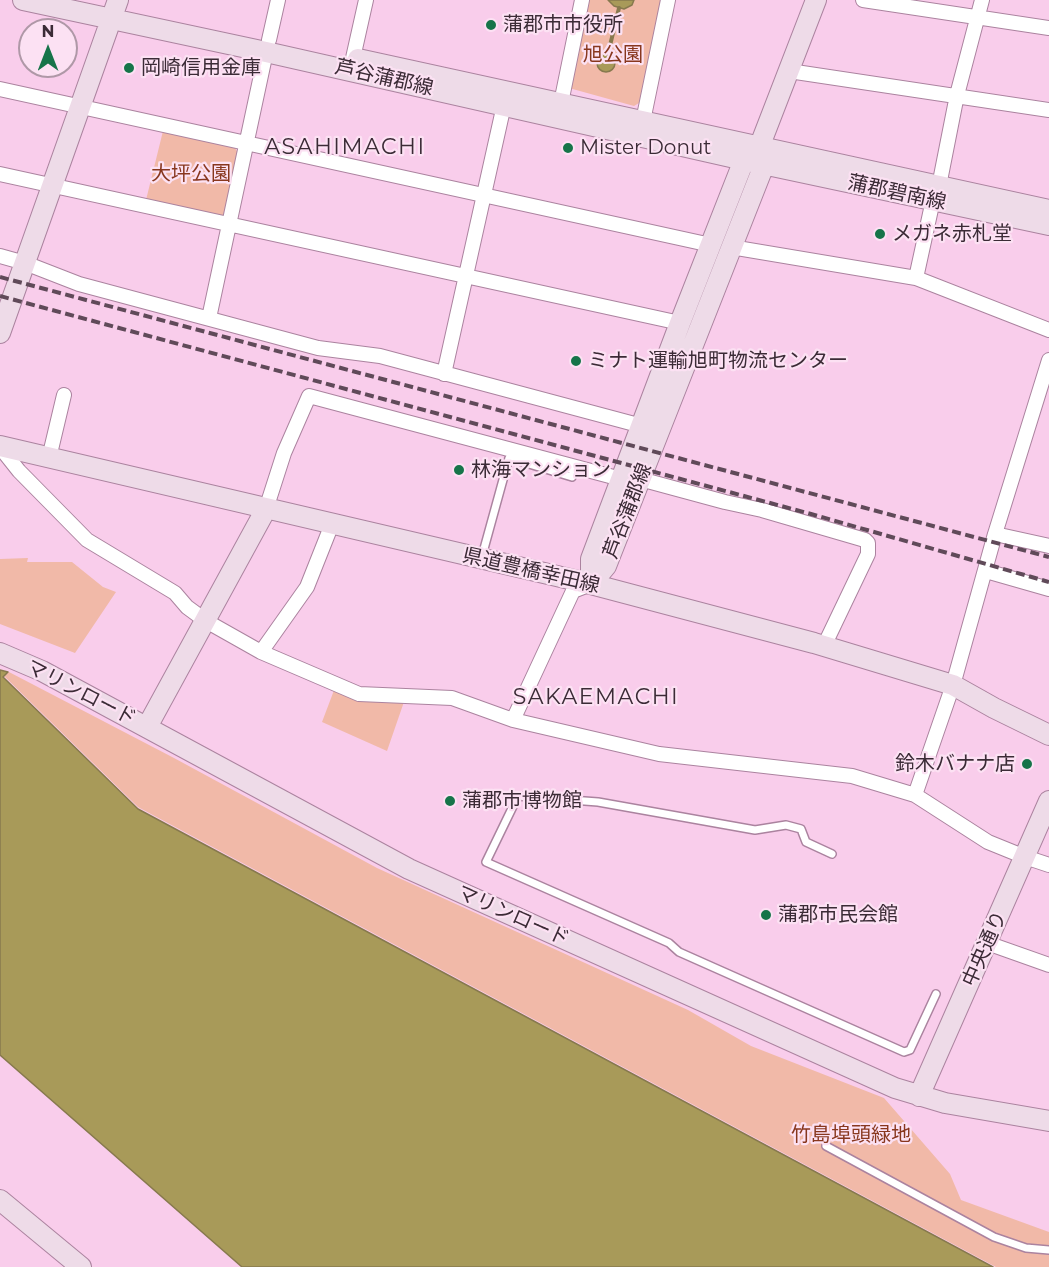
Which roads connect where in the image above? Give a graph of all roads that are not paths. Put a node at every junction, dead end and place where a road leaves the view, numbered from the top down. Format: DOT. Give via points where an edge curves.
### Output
graph roads {
  1 [pos="23,0"];
  2 [pos="85,0"];
  3 [pos="278,0"];
  4 [pos="366,0"];
  5 [pos="582,0"];
  6 [pos="668,0"];
  7 [pos="816,0"];
  8 [pos="863,0"];
  9 [pos="982,0"];
  10 [pos="115,9"];
  11 [pos="978,17"];
  12 [pos="1049,28"];
  13 [pos="268,46"];
  14 [pos="353,58"];
  15 [pos="789,71"];
  16 [pos="0,88"];
  17 [pos="957,95"];
  18 [pos="561,103"];
  19 [pos="504,105"];
  20 [pos="80,106"];
  21 [pos="1049,110"];
  22 [pos="643,121"];
  23 [pos="247,143"];
  24 [pos="762,155"];
  25 [pos="744,160"];
  26 [pos="0,174"];
  27 [pos="52,186"];
  28 [pos="936,193"];
  29 [pos="484,194"];
  30 [pos="1049,210"];
  31 [pos="228,225"];
  32 [pos="1049,225"];
  33 [pos="721,246"];
  34 [pos="0,256"];
  35 [pos="25,263"];
  36 [pos="467,277"];
  37 [pos="916,278"];
  38 [pos="209,318"];
  39 [pos="680,323"];
  40 [pos="1049,330"];
  41 [pos="0,333"];
  42 [pos="1049,360"];
  43 [pos="444,374"];
  44 [pos="63,395"];
  45 [pos="642,426"];
  46 [pos="0,447"];
  47 [pos="49,458"];
  48 [pos="575,466"];
  49 [pos="630,479"];
  50 [pos="266,509"];
  51 [pos="332,524"];
  52 [pos="995,534"];
  53 [pos="1049,546"];
  54 [pos="481,559"];
  55 [pos="986,571"];
  56 [pos="591,584"];
  57 [pos="1049,589"];
  58 [pos="206,621"];
  59 [pos="824,646"];
  60 [pos="261,652"];
  61 [pos="0,653"];
  62 [pos="952,685"];
  63 [pos="513,720"];
  64 [pos="147,727"];
  65 [pos="1049,735"];
  66 [pos="915,795"];
  67 [pos="1049,801"];
  68 [pos="832,854"];
  69 [pos="1025,858"];
  70 [pos="1049,865"];
  71 [pos="987,943"];
  72 [pos="1049,965"];
  73 [pos="936,994"];
  74 [pos="919,1096"];
  75 [pos="1049,1121"];
  76 [pos="826,1146"];
  77 [pos="0,1200"];
  78 [pos="1049,1250"];
  79 [pos="81,1267"];
  1 -- 10 [label="main road, 芦谷蒲郡線"];
  2 -- 10 [label="main road, 芦谷蒲郡線"];
  3 -- 13 [label="street"];
  4 -- 14 [label="street"];
  5 -- 18 [label="street"];
  6 -- 22 [label="street"];
  7 -- 15 [label="main road"];
  8 -- 11 [label="street"];
  9 -- 11 [label="street"];
  10 -- 13 [label="main road, 芦谷蒲郡線"];
  10 -- 20 [label="main road"];
  11 -- 12 [label="street"];
  11 -- 17 [label="street"];
  13 -- 14 [label="main road, 芦谷蒲郡線"];
  13 -- 19 [label="main road, 芦谷蒲郡線"];
  13 -- 23 [label="street"];
  14 -- 18 [label="main road, 芦谷蒲郡線"];
  15 -- 17 [label="street"];
  15 -- 24 [label="main road"];
  16 -- 20 [label="street"];
  17 -- 21 [label="street"];
  17 -- 28 [label="street"];
  18 -- 22 [label="main road, 芦谷蒲郡線"];
  19 -- 25 [label="main road, 芦谷蒲郡線"];
  19 -- 29 [label="street"];
  20 -- 23 [label="street"];
  20 -- 27 [label="main road"];
  22 -- 24 [label="main road, 芦谷蒲郡線"];
  23 -- 29 [label="street"];
  23 -- 31 [label="street"];
  24 -- 25 [label="main road, 芦谷蒲郡線"];
  24 -- 28 [label="main road, 蒲郡碧南線"];
  24 -- 33 [label="main road, 芦谷蒲郡線"];
  25 -- 33 [label="main road, 芦谷蒲郡線"];
  26 -- 27 [label="street"];
  27 -- 31 [label="street"];
  27 -- 35 [label="main road"];
  28 -- 30 [label="main road, 蒲郡碧南線"];
  28 -- 32 [label="main road, 蒲郡碧南線"];
  28 -- 37 [label="street"];
  29 -- 33 [label="street"];
  29 -- 36 [label="street"];
  31 -- 36 [label="street"];
  31 -- 38 [label="street"];
  33 -- 37 [label="street"];
  33 -- 39 [label="main road, 芦谷蒲郡線"];
  33 -- 49 [label="main road, 芦谷蒲郡線"];
  34 -- 35 [label="street"];
  35 -- 38 [label="street" via="79,284"];
  35 -- 41 [label="main road"];
  36 -- 39 [label="street"];
  36 -- 43 [label="street"];
  37 -- 40 [label="street"];
  38 -- 43 [label="street" via="318,348 380,356"];
  39 -- 45 [label="main road, 芦谷蒲郡線"];
  42 -- 52 [label="street"];
  43 -- 45 [label="street"];
  44 -- 47 [label="street"];
  45 -- 49 [label="main road, 芦谷蒲郡線"];
  46 -- 47 [label="main road, 県道豊橋幸田線"];
  46 -- 58 [label="street" via="87,540 175,592"];
  47 -- 50 [label="main road, 県道豊橋幸田線"];
  48 -- 49 [label="street"];
  48 -- 50 [label="street" via="309,396 284,453"];
  48 -- 54 [label="lane" via="572,477 509,458"];
  49 -- 56 [label="main road, 芦谷蒲郡線" via="591,559"];
  49 -- 59 [label="street" via="762,510 865,540 868,554"];
  50 -- 51 [label="main road, 県道豊橋幸田線"];
  50 -- 58 [label="main road"];
  51 -- 54 [label="main road, 県道豊橋幸田線"];
  51 -- 60 [label="street" via="307,587"];
  52 -- 53 [label="street"];
  52 -- 55 [label="street"];
  54 -- 56 [label="main road, 県道豊橋幸田線"];
  55 -- 57 [label="street"];
  55 -- 62 [label="street"];
  56 -- 59 [label="main road, 県道豊橋幸田線"];
  56 -- 63 [label="street" via="573,591"];
  58 -- 60 [label="street"];
  58 -- 64 [label="main road"];
  59 -- 62 [label="main road, 県道豊橋幸田線"];
  60 -- 63 [label="street" via="359,694 452,698"];
  61 -- 64 [label="main road, マリンロード"];
  62 -- 65 [label="main road, 県道豊橋幸田線"];
  62 -- 66 [label="street"];
  63 -- 66 [label="street" via="659,754 852,776"];
  64 -- 74 [label="main road, マリンロード" via="410,869"];
  66 -- 69 [label="street" via="988,842"];
  67 -- 69 [label="main road, 中央通り"];
  68 -- 73 [label="lane" via="806,842 801,829 786,825 755,830 598,802 518,796 486,862 904,1052 910,1050"];
  69 -- 70 [label="street"];
  69 -- 71 [label="main road, 中央通り"];
  71 -- 72 [label="street"];
  71 -- 74 [label="main road, 中央通り"];
  74 -- 75 [label="main road, マリンロード"];
  76 -- 78 [label="lane" via="994,1237 1026,1248"];
  77 -- 79 [label="main road"];
}
